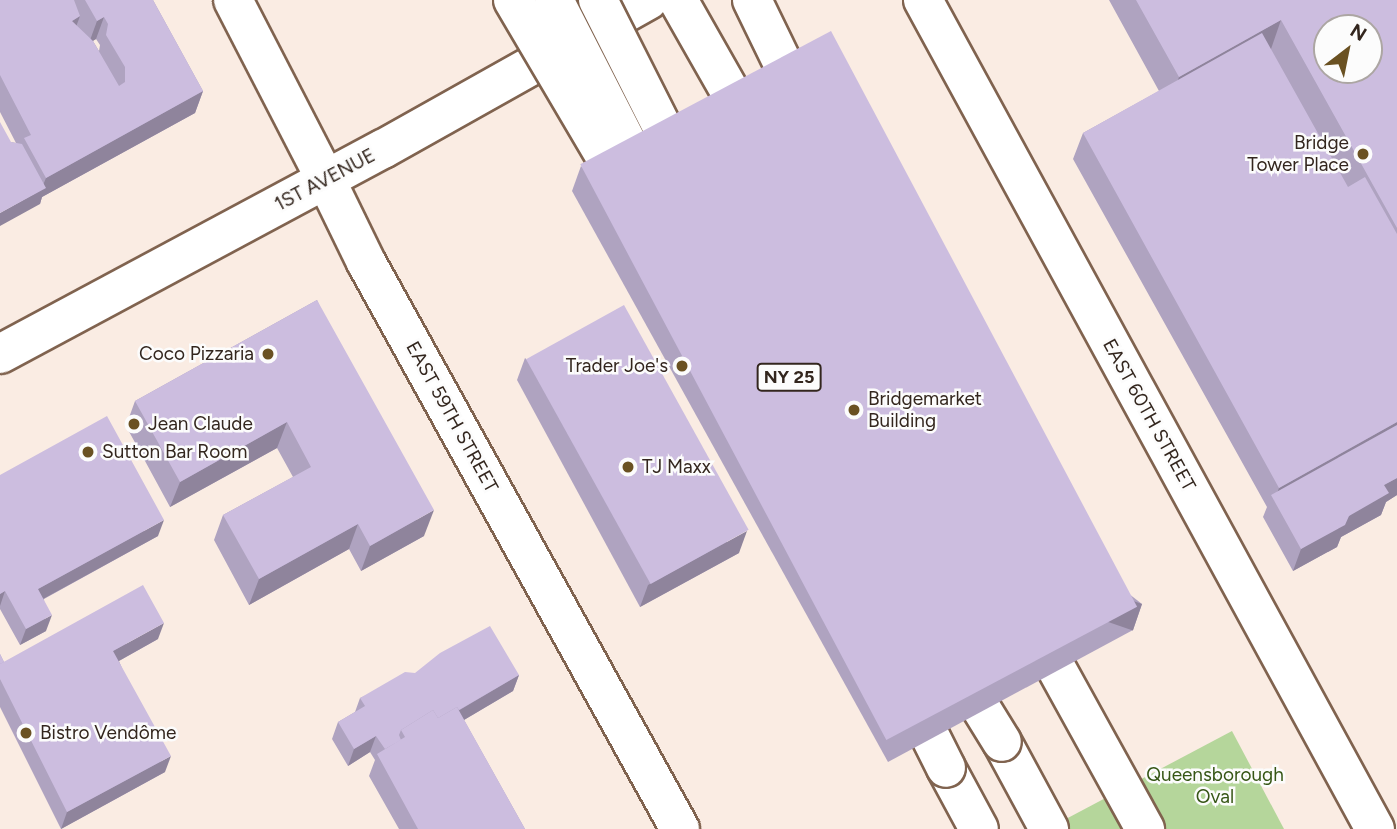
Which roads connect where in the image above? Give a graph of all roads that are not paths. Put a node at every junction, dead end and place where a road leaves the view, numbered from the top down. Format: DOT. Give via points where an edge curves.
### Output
graph roads {
  1 [pos="233,0"];
  2 [pos="513,0"];
  3 [pos="554,0"];
  4 [pos="598,0"];
  5 [pos="648,0"];
  6 [pos="678,0"];
  7 [pos="723,0"];
  8 [pos="752,0"];
  9 [pos="923,0"];
  10 [pos="774,168"];
  11 [pos="326,180"];
  12 [pos="698,198"];
  13 [pos="0,354"];
  14 [pos="916,643"];
  15 [pos="680,829"];
  16 [pos="979,829"];
  17 [pos="1020,829"];
  18 [pos="1049,829"];
  19 [pos="1117,829"];
  20 [pos="1145,829"];
  21 [pos="1375,829"];
  1 -- 11 [label="main road, EAST 59TH STREET"];
  2 -- 3 [label="main road, bridge" via="659,226"];
  4 -- 12 [label="main road, bridge"];
  5 -- 11 [label="main road, 1ST AVENUE"];
  6 -- 10 [label="main road"];
  7 -- 8 [label="main road" via="806,137"];
  9 -- 21 [label="main road, EAST 60TH STREET"];
  11 -- 13 [label="main road, 1ST AVENUE"];
  11 -- 15 [label="main road, EAST 59TH STREET" via="366,262"];
  14 -- 16 [label="main road, bridge" via="946,768"];
  14 -- 17 [label="main road"];
  14 -- 18 [label="main road, bridge"];
  19 -- 20 [label="main road" via="1015,599"];
}
